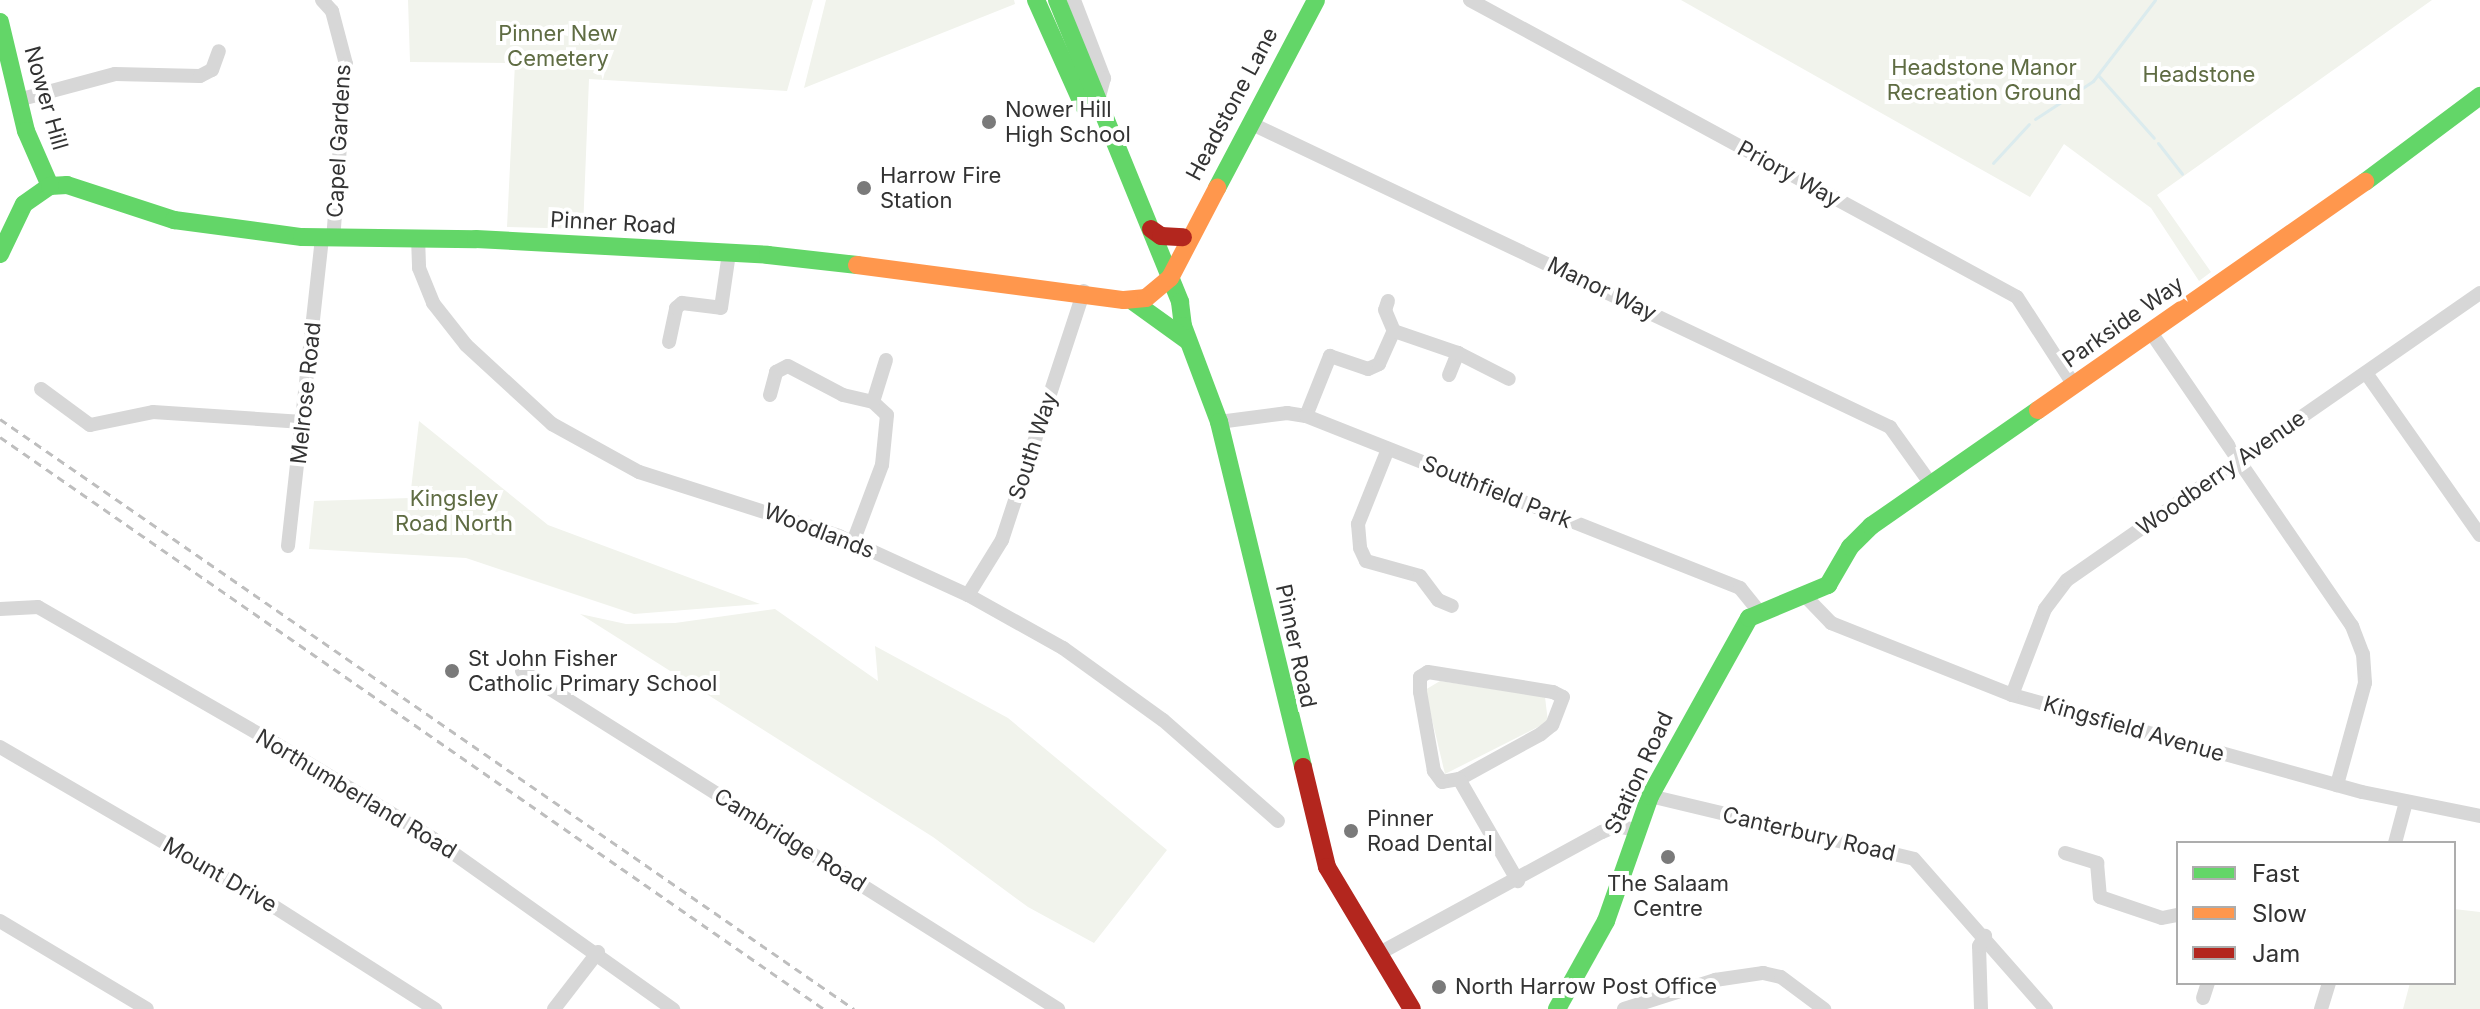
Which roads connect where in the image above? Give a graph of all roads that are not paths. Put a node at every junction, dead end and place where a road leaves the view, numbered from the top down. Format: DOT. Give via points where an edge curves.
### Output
graph roads {
  1 [pos="322,0"];
  2 [pos="1036,0"];
  3 [pos="1057,0"];
  4 [pos="1074,0"];
  5 [pos="1316,0"];
  6 [pos="1470,0"];
  7 [pos="0,22"];
  8 [pos="219,51"];
  9 [pos="5,72"];
  10 [pos="2480,96"];
  11 [pos="18,100"];
  12 [pos="1098,102"];
  13 [pos="1250,123"];
  14 [pos="50,186"];
  15 [pos="1151,229"];
  16 [pos="1188,234"];
  17 [pos="418,237"];
  18 [pos="327,239"];
  19 [pos="729,253"];
  20 [pos="0,254"];
  21 [pos="1162,277"];
  22 [pos="1084,291"];
  23 [pos="2480,293"];
  24 [pos="1124,299"];
  25 [pos="1388,301"];
  26 [pos="1394,331"];
  27 [pos="2150,331"];
  28 [pos="1186,334"];
  29 [pos="669,342"];
  30 [pos="1458,353"];
  31 [pos="886,360"];
  32 [pos="2366,373"];
  33 [pos="1449,375"];
  34 [pos="1509,379"];
  35 [pos="2074,385"];
  36 [pos="41,389"];
  37 [pos="770,395"];
  38 [pos="873,402"];
  39 [pos="1306,416"];
  40 [pos="303,422"];
  41 [pos="1219,422"];
  42 [pos="1388,449"];
  43 [pos="2239,461"];
  44 [pos="1931,484"];
  45 [pos="2480,535"];
  46 [pos="853,542"];
  47 [pos="288,546"];
  48 [pos="968,595"];
  49 [pos="1807,598"];
  50 [pos="1452,606"];
  51 [pos="0,609"];
  52 [pos="1760,613"];
  53 [pos="522,671"];
  54 [pos="2012,695"];
  55 [pos="0,747"];
  56 [pos="1459,779"];
  57 [pos="2337,785"];
  58 [pos="1650,796"];
  59 [pos="2406,802"];
  60 [pos="2480,816"];
  61 [pos="1278,821"];
  62 [pos="1636,830"];
  63 [pos="2396,841"];
  64 [pos="2065,853"];
  65 [pos="1518,881"];
  66 [pos="2176,915"];
  67 [pos="0,921"];
  68 [pos="1985,936"];
  69 [pos="598,952"];
  70 [pos="1378,954"];
  71 [pos="2207,985"];
  72 [pos="2328,985"];
  73 [pos="2203,998"];
  74 [pos="1560,1008"];
  75 [pos="147,1009"];
  76 [pos="435,1009"];
  77 [pos="554,1009"];
  78 [pos="673,1009"];
  79 [pos="1058,1009"];
  80 [pos="1412,1009"];
  81 [pos="1624,1009"];
  82 [pos="1824,1009"];
  83 [pos="1981,1009"];
  84 [pos="2046,1009"];
  85 [pos="2321,1009"];
  1 -- 18 [label="street, Capel Gardens" via="332,11 346,64"];
  2 -- 21 [label="street"];
  3 -- 12 [label="street"];
  4 -- 12 [label="street" via="1104,78"];
  5 -- 13 [label="street, Headstone Lane"];
  6 -- 35 [label="street, Priory Way" via="2017,297"];
  7 -- 9 [label="street, Nower Hill"];
  8 -- 11 [label="street" via="212,70 200,76 115,74"];
  9 -- 11 [label="street, Nower Hill"];
  10 -- 27 [label="street, Parkside Way" via="2362,185"];
  11 -- 14 [label="street, Nower Hill"];
  12 -- 15 [label="street"];
  13 -- 16 [label="street, Headstone Lane"];
  13 -- 44 [label="street, Manor Way" via="1890,427"];
  14 -- 18 [label="street, Pinner Road" via="67,185 174,220"];
  14 -- 20 [label="street" via="24,204"];
  15 -- 16 [label="street" via="1164,237"];
  15 -- 21 [label="street"];
  16 -- 21 [label="street, Headstone Lane"];
  17 -- 18 [label="street, Pinner Road"];
  17 -- 19 [label="street, Pinner Road"];
  17 -- 46 [label="street, Woodlands" via="419,268 433,303 466,345 552,424 639,472"];
  18 -- 40 [label="street, Melrose Road"];
  19 -- 22 [label="street, Pinner Road"];
  19 -- 29 [label="street" via="721,308 682,303 676,308"];
  21 -- 24 [label="street"];
  21 -- 28 [label="street, Pinner Road" via="1185,317"];
  22 -- 24 [label="street, Pinner Road"];
  22 -- 48 [label="street, South Way" via="1002,540"];
  23 -- 32 [label="street, Woodberry Avenue"];
  24 -- 28 [label="street"];
  25 -- 26 [label="street" via="1385,310"];
  26 -- 30 [label="street"];
  26 -- 39 [label="street" via="1379,364 1368,369 1330,356"];
  27 -- 35 [label="street, Parkside Way"];
  27 -- 43 [label="street"];
  28 -- 41 [label="street, Pinner Road"];
  30 -- 33 [label="street"];
  30 -- 34 [label="street"];
  31 -- 38 [label="street"];
  32 -- 43 [label="street, Woodberry Avenue"];
  32 -- 45 [label="street"];
  35 -- 44 [label="street, Parkside Way"];
  36 -- 40 [label="street" via="90,425 153,412"];
  37 -- 38 [label="street" via="776,372 788,366 843,395"];
  38 -- 46 [label="street" via="889,421 886,448"];
  39 -- 41 [label="street, Southfield Park" via="1287,413"];
  39 -- 42 [label="street, Southfield Park"];
  40 -- 47 [label="street, Melrose Road"];
  41 -- 70 [label="street, Pinner Road" via="1315,832 1327,867"];
  42 -- 50 [label="street" via="1358,524 1360,548 1366,561 1420,576 1438,600"];
  42 -- 52 [label="street, Southfield Park" via="1740,588"];
  43 -- 54 [label="street, Woodberry Avenue" via="2067,580 2045,609"];
  43 -- 57 [label="street" via="2310,560 2352,626 2363,654 2365,683"];
  44 -- 49 [label="street, Parkside Way" via="1860,535 1834,578"];
  46 -- 48 [label="street, Woodlands"];
  48 -- 61 [label="street, Woodlands" via="1088,666 1163,720 1269,803"];
  49 -- 52 [label="street, Station Road"];
  49 -- 54 [label="street, Kingsfield Avenue" via="1831,623"];
  51 -- 69 [label="street, Northumberland Road" via="38,607 394,815"];
  52 -- 58 [label="street, Station Road" via="1740,627"];
  53 -- 79 [label="street, Cambridge Road"];
  54 -- 57 [label="street, Kingsfield Avenue"];
  55 -- 76 [label="street, Mount Drive" via="270,904"];
  56 -- 56 [label="street" via="1442,782 1434,771 1420,677 1428,672 1563,697 1552,725"];
  56 -- 65 [label="street"];
  57 -- 59 [label="street, Kingsfield Avenue"];
  58 -- 62 [label="street, Station Road"];
  58 -- 68 [label="street, Canterbury Road" via="1914,859"];
  59 -- 60 [label="street, Kingsfield Avenue"];
  59 -- 63 [label="street"];
  62 -- 65 [label="street" via="1616,826 1602,832"];
  62 -- 74 [label="street, Station Road" via="1606,921"];
  64 -- 66 [label="street" via="2097,863 2100,897 2162,918"];
  65 -- 70 [label="street"];
  67 -- 75 [label="street"];
  68 -- 83 [label="street" via="1979,946"];
  68 -- 84 [label="street, Canterbury Road"];
  69 -- 77 [label="street"];
  69 -- 78 [label="street, Northumberland Road"];
  70 -- 80 [label="street, Pinner Road"];
  71 -- 73 [label="street"];
  72 -- 85 [label="street"];
  81 -- 82 [label="street" via="1715,980 1763,973 1781,977"];
}
